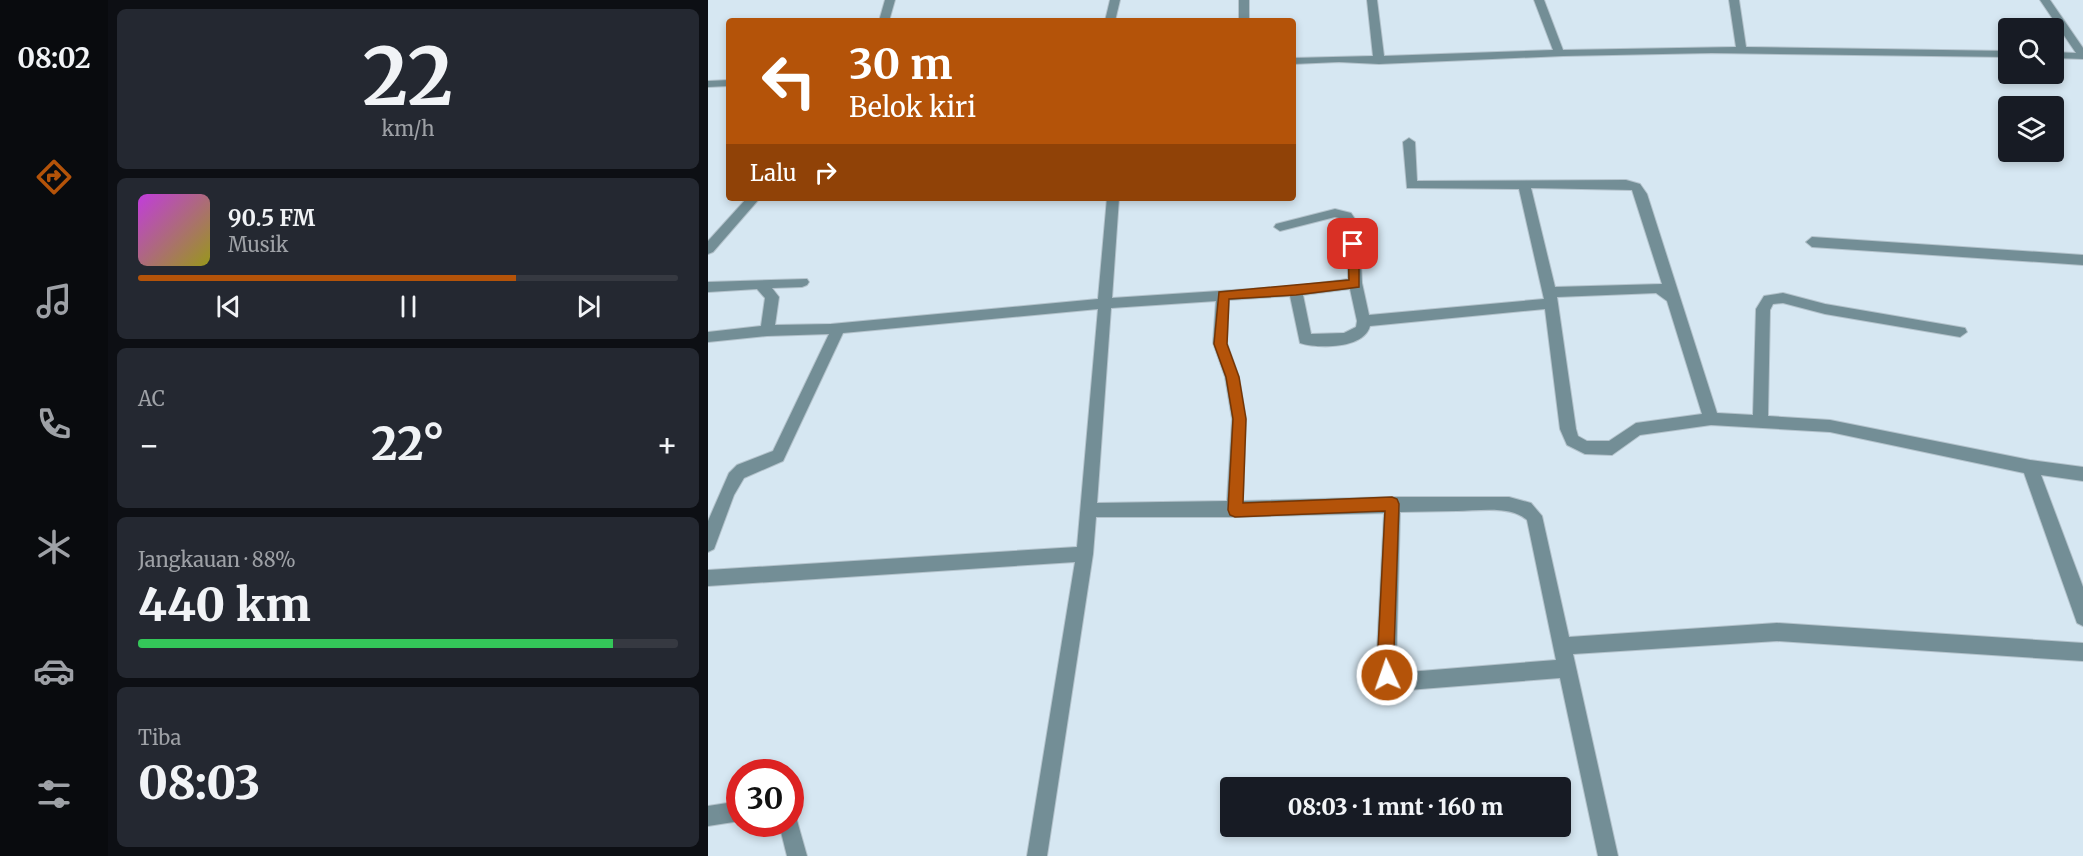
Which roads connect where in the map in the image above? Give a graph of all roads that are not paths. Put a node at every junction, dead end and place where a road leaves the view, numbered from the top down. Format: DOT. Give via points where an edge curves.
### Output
graph roads {
  1 [pos="890,0"];
  2 [pos="1115,0"];
  3 [pos="1244,0"];
  4 [pos="1372,0"];
  5 [pos="1539,0"];
  6 [pos="1734,0"];
  7 [pos="2045,0"];
  8 [pos="885,18"];
  9 [pos="1111,18"];
  10 [pos="1244,18"];
  11 [pos="1741,49"];
  12 [pos="1559,53"];
  13 [pos="1998,54"];
  14 [pos="2064,55"];
  15 [pos="2083,56"];
  16 [pos="1296,61"];
  17 [pos="1379,61"];
  18 [pos="726,83"];
  19 [pos="708,84"];
  20 [pos="1409,142"];
  21 [pos="1524,185"];
  22 [pos="751,201"];
  23 [pos="1113,201"];
  24 [pos="1280,227"];
  25 [pos="1812,242"];
  26 [pos="708,249"];
  27 [pos="2083,260"];
  28 [pos="802,282"];
  29 [pos="1355,283"];
  30 [pos="760,284"];
  31 [pos="708,287"];
  32 [pos="1296,291"];
  33 [pos="1223,295"];
  34 [pos="1551,298"];
  35 [pos="1673,298"];
  36 [pos="1106,303"];
  37 [pos="1364,321"];
  38 [pos="838,328"];
  39 [pos="767,331"];
  40 [pos="1960,332"];
  41 [pos="708,337"];
  42 [pos="1711,419"];
  43 [pos="1761,420"];
  44 [pos="2030,467"];
  45 [pos="2083,474"];
  46 [pos="1392,504"];
  47 [pos="1089,510"];
  48 [pos="1235,510"];
  49 [pos="708,544"];
  50 [pos="1085,554"];
  51 [pos="708,578"];
  52 [pos="2079,589"];
  53 [pos="2083,617"];
  54 [pos="1564,646"];
  55 [pos="2083,652"];
  56 [pos="1568,668"];
  57 [pos="726,813"];
  58 [pos="708,816"];
  59 [pos="792,837"];
  60 [pos="797,856"];
  61 [pos="1037,856"];
  62 [pos="1608,856"];
  1 -- 8 [label="street"];
  2 -- 9 [label="street"];
  3 -- 10 [label="street"];
  4 -- 17 [label="street"];
  5 -- 12 [label="street"];
  6 -- 11 [label="street"];
  7 -- 15 [label="street"];
  11 -- 12 [label="street"];
  11 -- 13 [label="street"];
  12 -- 17 [label="street"];
  14 -- 15 [label="street"];
  16 -- 17 [label="street"];
  18 -- 19 [label="street"];
  20 -- 21 [label="street" via="1410,185"];
  21 -- 34 [label="street"];
  21 -- 35 [label="street" via="1636,187"];
  22 -- 26 [label="street"];
  23 -- 36 [label="street"];
  24 -- 29 [label="street" via="1335,213 1347,216 1353,225"];
  25 -- 27 [label="street"];
  28 -- 30 [label="street"];
  29 -- 32 [label="street"];
  29 -- 37 [label="street"];
  30 -- 31 [label="street"];
  30 -- 39 [label="street" via="772,297"];
  32 -- 33 [label="street"];
  32 -- 37 [label="street" via="1305,339 1315,342 1356,336"];
  33 -- 36 [label="street"];
  33 -- 48 [label="street" via="1220,344 1233,377 1239,419"];
  34 -- 35 [label="street" via="1658,288"];
  34 -- 37 [label="street"];
  34 -- 42 [label="street" via="1572,440 1585,447 1612,448 1636,429"];
  35 -- 42 [label="street"];
  36 -- 38 [label="street"];
  36 -- 47 [label="street"];
  38 -- 39 [label="street"];
  38 -- 49 [label="street" via="778,456 734,478"];
  39 -- 41 [label="street"];
  40 -- 43 [label="street" via="1783,298 1769,300 1763,309"];
  42 -- 43 [label="street"];
  43 -- 44 [label="street" via="1830,426"];
  44 -- 45 [label="street"];
  44 -- 52 [label="street"];
  46 -- 48 [label="street"];
  46 -- 54 [label="street" via="1509,504 1525,508 1534,516"];
  46 -- 56 [label="street" via="1387,675 1408,681"];
  47 -- 48 [label="street"];
  47 -- 50 [label="street"];
  50 -- 51 [label="street"];
  50 -- 61 [label="street"];
  52 -- 53 [label="street"];
  54 -- 55 [label="street" via="1778,632"];
  54 -- 56 [label="street"];
  56 -- 62 [label="street"];
  57 -- 58 [label="street"];
  59 -- 60 [label="street"];
}
